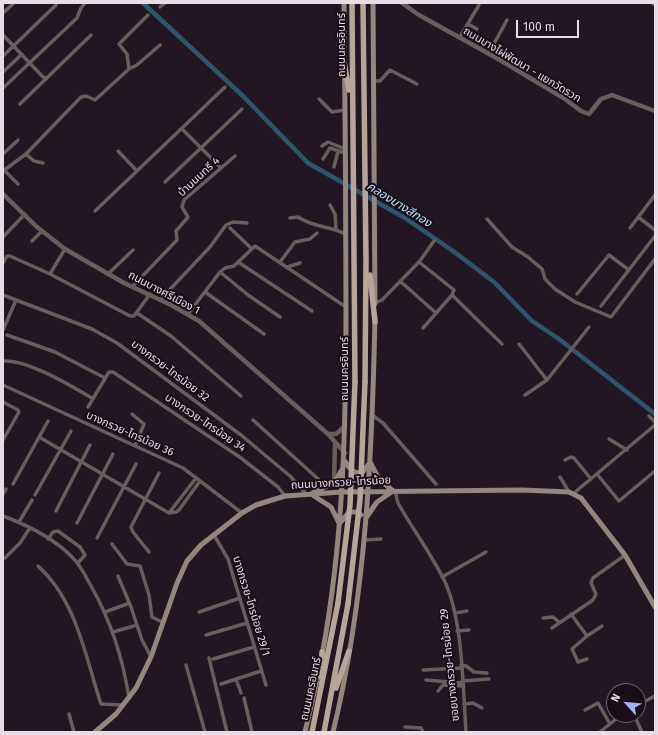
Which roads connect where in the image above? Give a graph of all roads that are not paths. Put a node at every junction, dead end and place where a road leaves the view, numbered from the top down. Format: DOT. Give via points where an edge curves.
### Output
graph roads {
  1 [pos="14,3"];
  2 [pos="85,3"];
  3 [pos="165,3"];
  4 [pos="344,3"];
  5 [pos="352,3"];
  6 [pos="363,3"];
  7 [pos="373,3"];
  8 [pos="402,3"];
  9 [pos="653,3"];
  10 [pos="56,5"];
  11 [pos="480,5"];
  12 [pos="655,6"];
  13 [pos="160,7"];
  14 [pos="3,13"];
  15 [pos="148,15"];
  16 [pos="507,20"];
  17 [pos="468,24"];
  18 [pos="477,29"];
  19 [pos="3,35"];
  20 [pos="91,35"];
  21 [pos="460,37"];
  22 [pos="160,45"];
  23 [pos="14,46"];
  24 [pos="489,53"];
  25 [pos="22,54"];
  26 [pos="3,56"];
  27 [pos="344,62"];
  28 [pos="30,63"];
  29 [pos="129,69"];
  30 [pos="3,72"];
  31 [pos="46,78"];
  32 [pos="374,81"];
  33 [pos="417,84"];
  34 [pos="225,87"];
  35 [pos="3,88"];
  36 [pos="319,99"];
  37 [pos="352,102"];
  38 [pos="20,104"];
  39 [pos="242,108"];
  40 [pos="345,110"];
  41 [pos="655,110"];
  42 [pos="182,129"];
  43 [pos="18,140"];
  44 [pos="322,146"];
  45 [pos="202,148"];
  46 [pos="118,151"];
  47 [pos="338,151"];
  48 [pos="345,151"];
  49 [pos="3,154"];
  50 [pos="26,154"];
  51 [pos="235,156"];
  52 [pos="323,159"];
  53 [pos="42,162"];
  54 [pos="334,167"];
  55 [pos="221,168"];
  56 [pos="3,171"];
  57 [pos="137,171"];
  58 [pos="165,182"];
  59 [pos="18,184"];
  60 [pos="655,195"];
  61 [pos="4,197"];
  62 [pos="330,205"];
  63 [pos="95,211"];
  64 [pos="25,214"];
  65 [pos="638,217"];
  66 [pos="290,218"];
  67 [pos="488,219"];
  68 [pos="247,223"];
  69 [pos="230,228"];
  70 [pos="630,228"];
  71 [pos="336,229"];
  72 [pos="655,230"];
  73 [pos="42,231"];
  74 [pos="317,234"];
  75 [pos="346,234"];
  76 [pos="655,236"];
  77 [pos="3,237"];
  78 [pos="434,241"];
  79 [pos="32,242"];
  80 [pos="252,247"];
  81 [pos="65,249"];
  82 [pos="133,250"];
  83 [pos="655,259"];
  84 [pos="238,262"];
  85 [pos="280,262"];
  86 [pos="366,262"];
  87 [pos="419,262"];
  88 [pos="3,263"];
  89 [pos="300,263"];
  90 [pos="287,267"];
  91 [pos="629,270"];
  92 [pos="220,272"];
  93 [pos="50,274"];
  94 [pos="108,274"];
  95 [pos="400,281"];
  96 [pos="132,287"];
  97 [pos="205,292"];
  98 [pos="150,294"];
  99 [pos="577,294"];
  100 [pos="3,295"];
  101 [pos="452,295"];
  102 [pos="161,299"];
  103 [pos="16,300"];
  104 [pos="375,303"];
  105 [pos="601,306"];
  106 [pos="346,307"];
  107 [pos="312,311"];
  108 [pos="137,313"];
  109 [pos="436,313"];
  110 [pos="188,314"];
  111 [pos="280,317"];
  112 [pos="375,322"];
  113 [pos="4,324"];
  114 [pos="589,327"];
  115 [pos="423,328"];
  116 [pos="3,330"];
  117 [pos="264,334"];
  118 [pos="7,335"];
  119 [pos="502,344"];
  120 [pos="519,344"];
  121 [pos="3,361"];
  122 [pos="105,378"];
  123 [pos="547,380"];
  124 [pos="3,385"];
  125 [pos="241,396"];
  126 [pos="525,396"];
  127 [pos="92,398"];
  128 [pos="3,402"];
  129 [pos="88,406"];
  130 [pos="132,414"];
  131 [pos="372,415"];
  132 [pos="649,416"];
  133 [pos="253,420"];
  134 [pos="48,421"];
  135 [pos="655,422"];
  136 [pos="655,425"];
  137 [pos="345,426"];
  138 [pos="71,431"];
  139 [pos="328,434"];
  140 [pos="39,437"];
  141 [pos="609,439"];
  142 [pos="3,440"];
  143 [pos="335,442"];
  144 [pos="90,445"];
  145 [pos="135,446"];
  146 [pos="61,449"];
  147 [pos="627,450"];
  148 [pos="345,453"];
  149 [pos="113,454"];
  150 [pos="564,460"];
  151 [pos="82,461"];
  152 [pos="370,461"];
  153 [pos="344,463"];
  154 [pos="136,464"];
  155 [pos="655,471"];
  156 [pos="159,472"];
  157 [pos="103,474"];
  158 [pos="597,474"];
  159 [pos="560,477"];
  160 [pos="196,478"];
  161 [pos="591,480"];
  162 [pos="200,481"];
  163 [pos="334,483"];
  164 [pos="13,484"];
  165 [pos="436,484"];
  166 [pos="124,487"];
  167 [pos="327,487"];
  168 [pos="6,489"];
  169 [pos="367,491"];
  170 [pos="394,491"];
  171 [pos="342,492"];
  172 [pos="572,492"];
  173 [pos="3,494"];
  174 [pos="309,494"];
  175 [pos="35,495"];
  176 [pos="286,496"];
  177 [pos="146,499"];
  178 [pos="32,500"];
  179 [pos="56,510"];
  180 [pos="170,513"];
  181 [pos="242,513"];
  182 [pos="3,516"];
  183 [pos="365,520"];
  184 [pos="19,522"];
  185 [pos="77,523"];
  186 [pos="340,524"];
  187 [pos="30,528"];
  188 [pos="214,535"];
  189 [pos="97,538"];
  190 [pos="48,539"];
  191 [pos="381,539"];
  192 [pos="364,540"];
  193 [pos="112,544"];
  194 [pos="149,552"];
  195 [pos="486,552"];
  196 [pos="625,555"];
  197 [pos="5,558"];
  198 [pos="78,563"];
  199 [pos="38,566"];
  200 [pos="118,576"];
  201 [pos="442,577"];
  202 [pos="240,598"];
  203 [pos="127,604"];
  204 [pos="655,607"];
  205 [pos="467,611"];
  206 [pos="105,612"];
  207 [pos="199,612"];
  208 [pos="455,613"];
  209 [pos="571,614"];
  210 [pos="543,618"];
  211 [pos="162,622"];
  212 [pos="559,622"];
  213 [pos="247,623"];
  214 [pos="134,626"];
  215 [pos="602,626"];
  216 [pos="552,628"];
  217 [pos="469,630"];
  218 [pos="457,631"];
  219 [pos="113,632"];
  220 [pos="206,635"];
  221 [pos="587,636"];
  222 [pos="254,647"];
  223 [pos="349,651"];
  224 [pos="322,652"];
  225 [pos="151,656"];
  226 [pos="587,659"];
  227 [pos="186,665"];
  228 [pos="461,666"];
  229 [pos="424,670"];
  230 [pos="261,671"];
  231 [pos="487,673"];
  232 [pos="236,679"];
  233 [pos="489,679"];
  234 [pos="426,680"];
  235 [pos="222,684"];
  236 [pos="462,684"];
  237 [pos="266,685"];
  238 [pos="438,691"];
  239 [pos="240,693"];
  240 [pos="655,696"];
  241 [pos="320,697"];
  242 [pos="244,698"];
  243 [pos="129,699"];
  244 [pos="331,701"];
  245 [pos="646,701"];
  246 [pos="464,704"];
  247 [pos="124,705"];
  248 [pos="482,708"];
  249 [pos="585,710"];
  250 [pos="69,714"];
  251 [pos="610,724"];
  252 [pos="405,727"];
  253 [pos="605,730"];
  254 [pos="74,732"];
  255 [pos="95,732"];
  256 [pos="205,732"];
  257 [pos="227,732"];
  258 [pos="252,732"];
  259 [pos="305,732"];
  260 [pos="312,732"];
  261 [pos="324,732"];
  262 [pos="333,732"];
  263 [pos="424,732"];
  264 [pos="466,732"];
  265 [pos="600,732"];
  1 -- 14 [label="street"];
  2 -- 28 [label="street" via="77,18"];
  3 -- 13 [label="street"];
  4 -- 27 [label="main road, ถนนนครอินทร์"];
  5 -- 37 [label="main road, ถนนนครอินทร์"];
  6 -- 86 [label="main road, ถนนนครอินทร์"];
  7 -- 32 [label="main road"];
  8 -- 21 [label="street, ถนนบางไผ่พัฒนา - แยกวัดรวก"];
  9 -- 12 [label="street"];
  10 -- 23 [label="street"];
  11 -- 17 [label="street"];
  15 -- 29 [label="street" via="119,44 127,54"];
  16 -- 24 [label="street"];
  17 -- 18 [label="street"];
  17 -- 21 [label="street"];
  19 -- 23 [label="street"];
  20 -- 31 [label="street"];
  21 -- 24 [label="street, ถนนบางไผ่พัฒนา - แยกวัดรวก"];
  22 -- 29 [label="street"];
  23 -- 25 [label="street"];
  23 -- 26 [label="street"];
  24 -- 41 [label="street, ถนนบางไผ่พัฒนา - แยกวัดรวก" via="565,99 581,112 589,114 601,99 612,95"];
  25 -- 28 [label="street"];
  25 -- 30 [label="street"];
  27 -- 37 [label="main road"];
  27 -- 40 [label="main road, ถนนนครอินทร์"];
  28 -- 31 [label="street"];
  28 -- 35 [label="street"];
  29 -- 50 [label="street" via="96,100 84,95"];
  31 -- 38 [label="street"];
  32 -- 33 [label="street" via="380,81 390,70"];
  32 -- 104 [label="main road"];
  34 -- 42 [label="street"];
  36 -- 40 [label="street" via="332,112"];
  37 -- 241 [label="main road, ถนนนครอินทร์, bridge" via="355,382 350,498 338,604"];
  39 -- 45 [label="street"];
  40 -- 48 [label="main road, ถนนนครอินทร์"];
  42 -- 45 [label="street"];
  42 -- 57 [label="street"];
  43 -- 49 [label="street"];
  44 -- 48 [label="street" via="328,142"];
  45 -- 55 [label="street"];
  45 -- 58 [label="street"];
  46 -- 57 [label="street"];
  47 -- 48 [label="street"];
  47 -- 52 [label="street" via="330,148"];
  47 -- 54 [label="street"];
  48 -- 75 [label="main road, ถนนนครอินทร์"];
  50 -- 53 [label="street" via="34,161"];
  50 -- 56 [label="street"];
  51 -- 55 [label="street, บ้านนนทรี 4"];
  55 -- 96 [label="street, บ้านนนทรี 4" via="184,200 182,207 188,217 176,231 177,240"];
  56 -- 59 [label="street"];
  57 -- 63 [label="street"];
  60 -- 65 [label="street"];
  61 -- 64 [label="street, ถนนบางศรีเมือง 1"];
  62 -- 71 [label="street" via="335,214"];
  64 -- 73 [label="street, ถนนบางศรีเมือง 1"];
  64 -- 77 [label="street"];
  65 -- 70 [label="street"];
  65 -- 72 [label="street"];
  66 -- 71 [label="street" via="296,216 308,224"];
  67 -- 83 [label="street" via="512,247 542,269 545,280 555,289 575,302 611,317"];
  68 -- 102 [label="street" via="233,222 226,225 210,247"];
  69 -- 80 [label="street"];
  71 -- 75 [label="street"];
  73 -- 79 [label="street"];
  73 -- 81 [label="street, ถนนบางศรีเมือง 1"];
  74 -- 85 [label="street" via="310,239 295,242"];
  75 -- 106 [label="main road, ถนนนครอินทร์"];
  76 -- 91 [label="street"];
  78 -- 87 [label="street"];
  80 -- 84 [label="street"];
  80 -- 85 [label="street" via="260,248"];
  81 -- 93 [label="street"];
  81 -- 94 [label="street, ถนนบางศรีเมือง 1"];
  82 -- 94 [label="street"];
  84 -- 92 [label="street"];
  84 -- 107 [label="street"];
  85 -- 90 [label="street"];
  86 -- 112 [label="main road" via="369,267"];
  86 -- 244 [label="main road, ถนนนครอินทร์, bridge" via="365,382 360,500 348,604"];
  87 -- 95 [label="street"];
  87 -- 101 [label="street" via="453,289"];
  88 -- 93 [label="street" via="7,256 10,256"];
  89 -- 90 [label="street"];
  90 -- 106 [label="street"];
  91 -- 99 [label="street" via="609,255"];
  91 -- 105 [label="street"];
  92 -- 97 [label="street"];
  92 -- 111 [label="street"];
  93 -- 108 [label="street" via="130,316"];
  94 -- 96 [label="street, ถนนบางศรีเมือง 1"];
  95 -- 104 [label="street" via="382,300"];
  95 -- 109 [label="street"];
  96 -- 98 [label="street, ถนนบางศรีเมือง 1"];
  97 -- 110 [label="street"];
  97 -- 117 [label="street"];
  98 -- 102 [label="street, ถนนบางศรีเมือง 1"];
  98 -- 108 [label="street"];
  100 -- 103 [label="street, บางกรวย-ไทรน้อย 32"];
  101 -- 109 [label="street"];
  101 -- 119 [label="street"];
  102 -- 110 [label="street, ถนนบางศรีเมือง 1"];
  103 -- 113 [label="street"];
  103 -- 174 [label="street, บางกรวย-ไทรน้อย 32" via="92,328 117,343 241,435"];
  104 -- 112 [label="main road"];
  106 -- 137 [label="main road, ถนนนครอินทร์"];
  108 -- 125 [label="street" via="171,336"];
  109 -- 115 [label="street"];
  110 -- 139 [label="street, ถนนบางศรีเมือง 1"];
  112 -- 131 [label="main road"];
  113 -- 116 [label="street"];
  114 -- 123 [label="street"];
  118 -- 122 [label="street" via="55,352"];
  120 -- 123 [label="street"];
  121 -- 127 [label="street" via="15,362 54,376"];
  122 -- 127 [label="street"];
  122 -- 176 [label="street, บางกรวย-ไทรน้อย 34" via="110,371 241,458"];
  123 -- 126 [label="street"];
  124 -- 145 [label="street, บางกรวย-ไทรน้อย 36"];
  127 -- 129 [label="street"];
  128 -- 142 [label="street" via="19,412"];
  130 -- 145 [label="street" via="144,424"];
  131 -- 152 [label="main road"];
  131 -- 165 [label="street" via="383,423"];
  132 -- 135 [label="street"];
  133 -- 167 [label="street"];
  134 -- 140 [label="street"];
  136 -- 147 [label="street"];
  137 -- 139 [label="street" via="336,434"];
  137 -- 148 [label="main road, ถนนนครอินทร์"];
  138 -- 146 [label="street"];
  139 -- 143 [label="street, ถนนบางศรีเมือง 1"];
  140 -- 146 [label="street"];
  140 -- 164 [label="street"];
  141 -- 147 [label="street"];
  143 -- 148 [label="street, ถนนบางศรีเมือง 1"];
  143 -- 163 [label="street"];
  144 -- 151 [label="street"];
  145 -- 160 [label="street, บางกรวย-ไทรน้อย 36" via="176,464"];
  146 -- 151 [label="street"];
  146 -- 175 [label="street"];
  147 -- 158 [label="street"];
  148 -- 153 [label="main road, ถนนนครอินทร์"];
  149 -- 157 [label="street"];
  150 -- 161 [label="street" via="574,458"];
  151 -- 157 [label="street"];
  151 -- 179 [label="street"];
  152 -- 153 [label="main road" via="365,470 358,474"];
  152 -- 169 [label="main road"];
  152 -- 170 [label="main road" via="379,479"];
  153 -- 163 [label="main road"];
  153 -- 171 [label="main road, ถนนนครอินทร์"];
  154 -- 166 [label="street"];
  155 -- 158 [label="street" via="619,501"];
  156 -- 177 [label="street"];
  157 -- 166 [label="street"];
  157 -- 185 [label="street"];
  158 -- 161 [label="street"];
  159 -- 172 [label="street"];
  160 -- 162 [label="street, บางกรวย-ไทรน้อย 36"];
  160 -- 180 [label="street"];
  161 -- 172 [label="street"];
  162 -- 180 [label="street" via="179,510"];
  162 -- 181 [label="street, บางกรวย-ไทรน้อย 36"];
  163 -- 167 [label="main road"];
  166 -- 177 [label="street"];
  166 -- 189 [label="street"];
  167 -- 174 [label="main road"];
  168 -- 173 [label="street"];
  169 -- 170 [label="main road, ถนนบางกรวย-ไทรน้อย"];
  169 -- 171 [label="main road, ถนนบางกรวย-ไทรน้อย"];
  169 -- 183 [label="main road"];
  170 -- 172 [label="main road, ถนนบางกรวย-ไทรน้อย"];
  170 -- 183 [label="main road" via="377,502"];
  170 -- 201 [label="street, ซอยบางกรวย-ไทรน้อย 29" via="398,503"];
  171 -- 174 [label="main road, ถนนบางกรวย-ไทรน้อย"];
  171 -- 186 [label="main road, ถนนนครอินทร์"];
  172 -- 196 [label="main road" via="581,498"];
  174 -- 176 [label="main road, ถนนบางกรวย-ไทรน้อย"];
  174 -- 186 [label="main road" via="331,508"];
  176 -- 181 [label="main road, ถนนบางกรวย-ไทรน้อย" via="267,500"];
  177 -- 180 [label="street"];
  177 -- 194 [label="street" via="131,529"];
  178 -- 184 [label="street"];
  181 -- 188 [label="main road, ถนนบางกรวย-ไทรน้อย"];
  182 -- 184 [label="street"];
  183 -- 186 [label="main road" via="353,511 346,514"];
  183 -- 192 [label="main road"];
  184 -- 187 [label="street"];
  186 -- 224 [label="main road, ถนนนครอินทร์"];
  187 -- 190 [label="street"];
  187 -- 197 [label="street"];
  188 -- 202 [label="street, บางกรวย-ไทรน้อย 29/1" via="228,559"];
  188 -- 211 [label="main road, ถนนบางกรวย-ไทรน้อย" via="187,560"];
  190 -- 198 [label="street"];
  190 -- 198 [label="street" via="53,532 58,531 80,547 85,555"];
  191 -- 192 [label="street"];
  192 -- 223 [label="main road"];
  193 -- 211 [label="street" via="127,564 140,566 149,595 152,617"];
  195 -- 201 [label="street"];
  196 -- 204 [label="main road"];
  196 -- 209 [label="street" via="593,578 591,582 596,591 595,597"];
  198 -- 206 [label="street"];
  199 -- 247 [label="street" via="54,584 78,629 101,704"];
  200 -- 225 [label="street" via="142,640"];
  201 -- 208 [label="street, ซอยบางกรวย-ไทรน้อย 29"];
  202 -- 207 [label="street"];
  202 -- 213 [label="street, บางกรวย-ไทรน้อย 29/1"];
  203 -- 206 [label="street"];
  205 -- 208 [label="street"];
  206 -- 219 [label="street"];
  208 -- 218 [label="street, ซอยบางกรวย-ไทรน้อย 29"];
  209 -- 212 [label="street"];
  209 -- 221 [label="street"];
  210 -- 212 [label="street" via="550,616"];
  211 -- 225 [label="main road, ถนนบางกรวย-ไทรน้อย"];
  212 -- 216 [label="street"];
  213 -- 220 [label="street"];
  213 -- 222 [label="street, บางกรวย-ไทรน้อย 29/1"];
  214 -- 219 [label="street"];
  215 -- 221 [label="street"];
  217 -- 218 [label="street"];
  218 -- 228 [label="street, ซอยบางกรวย-ไทรน้อย 29"];
  219 -- 243 [label="street"];
  221 -- 226 [label="street" via="572,649 578,662"];
  222 -- 230 [label="street, บางกรวย-ไทรน้อย 29/1"];
  222 -- 257 [label="street" via="211,658"];
  223 -- 244 [label="main road"];
  223 -- 262 [label="main road"];
  224 -- 241 [label="main road"];
  224 -- 259 [label="main road, ถนนนครอินทร์"];
  225 -- 243 [label="main road, ถนนบางกรวย-ไทรน้อย"];
  227 -- 256 [label="street"];
  228 -- 229 [label="street"];
  228 -- 231 [label="street" via="466,666 474,672"];
  228 -- 236 [label="street, ซอยบางกรวย-ไทรน้อย 29"];
  230 -- 232 [label="street"];
  230 -- 237 [label="street, บางกรวย-ไทรน้อย 29/1"];
  232 -- 235 [label="street"];
  232 -- 239 [label="street"];
  233 -- 236 [label="street"];
  234 -- 236 [label="street"];
  236 -- 238 [label="street" via="443,685"];
  236 -- 246 [label="street, ซอยบางกรวย-ไทรน้อย 29"];
  240 -- 245 [label="street"];
  241 -- 260 [label="main road, ถนนนครอินทร์"];
  242 -- 258 [label="street"];
  243 -- 247 [label="main road, ถนนบางกรวย-ไทรน้อย"];
  244 -- 261 [label="main road, ถนนนครอินทร์"];
  246 -- 248 [label="street" via="473,703"];
  246 -- 264 [label="street, ซอยบางกรวย-ไทรน้อย 29"];
  247 -- 255 [label="main road, ถนนบางกรวย-ไทรน้อย"];
  249 -- 251 [label="street" via="598,703"];
  250 -- 254 [label="street"];
  251 -- 253 [label="street"];
  252 -- 263 [label="street" via="421,728"];
  253 -- 265 [label="street"];
}
